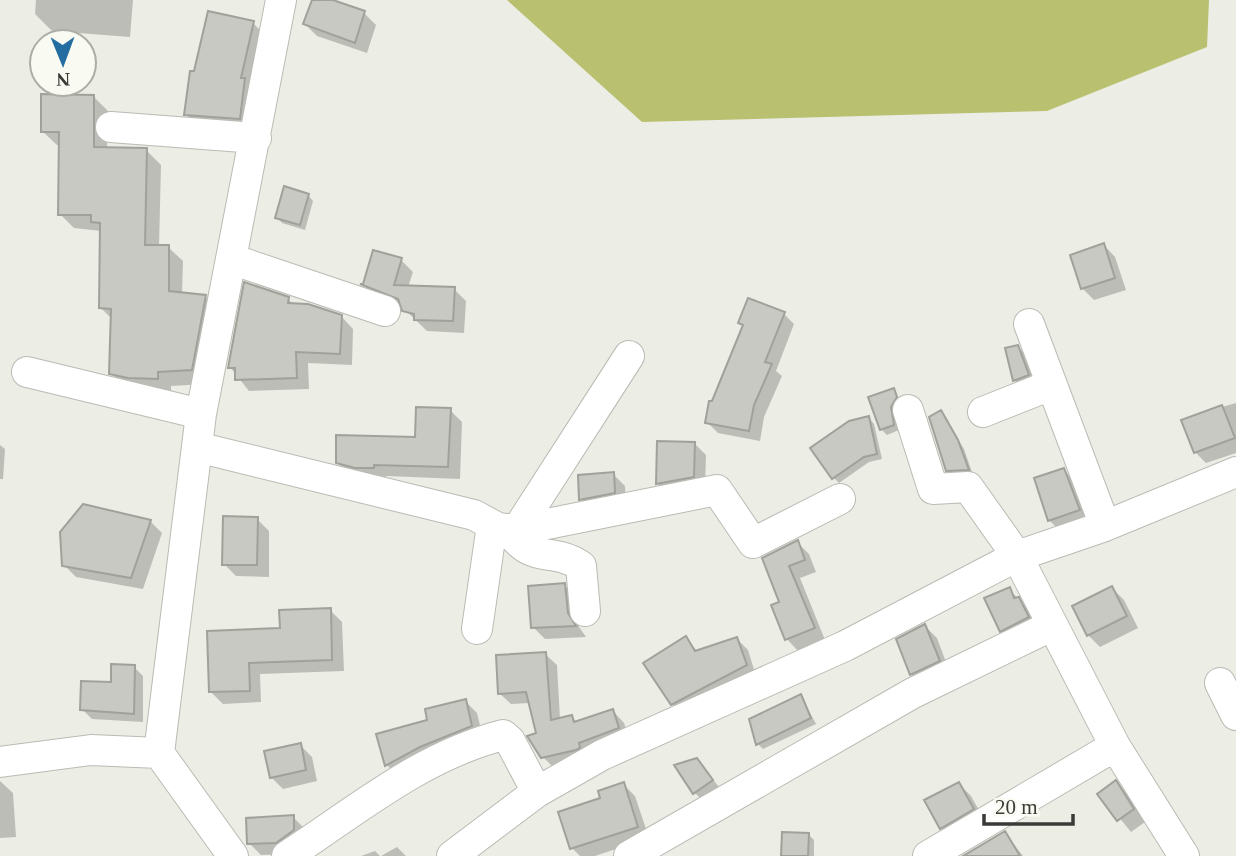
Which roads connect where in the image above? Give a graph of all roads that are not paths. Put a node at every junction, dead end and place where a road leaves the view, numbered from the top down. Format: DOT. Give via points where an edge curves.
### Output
graph roads {
  1 [pos="281,0"];
  2 [pos="111,127"];
  3 [pos="256,138"];
  4 [pos="231,259"];
  5 [pos="385,311"];
  6 [pos="1029,324"];
  7 [pos="629,356"];
  8 [pos="27,372"];
  9 [pos="1051,385"];
  10 [pos="908,410"];
  11 [pos="983,412"];
  12 [pos="201,414"];
  13 [pos="197,447"];
  14 [pos="1236,472"];
  15 [pos="840,499"];
  16 [pos="1105,526"];
  17 [pos="506,529"];
  18 [pos="1017,556"];
  19 [pos="585,611"];
  20 [pos="1051,626"];
  21 [pos="477,629"];
  22 [pos="1220,683"];
  23 [pos="1236,715"];
  24 [pos="1115,746"];
  25 [pos="159,753"];
  26 [pos="0,762"];
  27 [pos="537,792"];
  28 [pos="941,853"];
  29 [pos="233,856"];
  30 [pos="287,856"];
  31 [pos="452,856"];
  32 [pos="629,856"];
  33 [pos="1184,856"];
  1 -- 3 [label="street"];
  2 -- 3 [label="street"];
  3 -- 4 [label="street"];
  4 -- 5 [label="street"];
  4 -- 12 [label="street"];
  6 -- 9 [label="street"];
  7 -- 17 [label="street"];
  8 -- 12 [label="street"];
  9 -- 11 [label="street"];
  9 -- 16 [label="street"];
  10 -- 18 [label="street" via="933,489 968,487"];
  12 -- 13 [label="street"];
  13 -- 17 [label="street" via="474,516"];
  13 -- 25 [label="street"];
  14 -- 16 [label="street"];
  15 -- 17 [label="street" via="753,543 717,490"];
  16 -- 18 [label="street"];
  17 -- 19 [label="street" via="520,547 539,555 569,558 581,566"];
  17 -- 21 [label="street"];
  18 -- 20 [label="street"];
  18 -- 27 [label="street" via="845,646 602,755"];
  20 -- 24 [label="street"];
  20 -- 32 [label="street" via="913,693"];
  22 -- 23 [label="street"];
  24 -- 28 [label="street"];
  24 -- 33 [label="street"];
  25 -- 26 [label="street" via="91,750"];
  25 -- 29 [label="street"];
  27 -- 30 [label="street" via="503,735 432,761"];
  27 -- 31 [label="street"];
}
